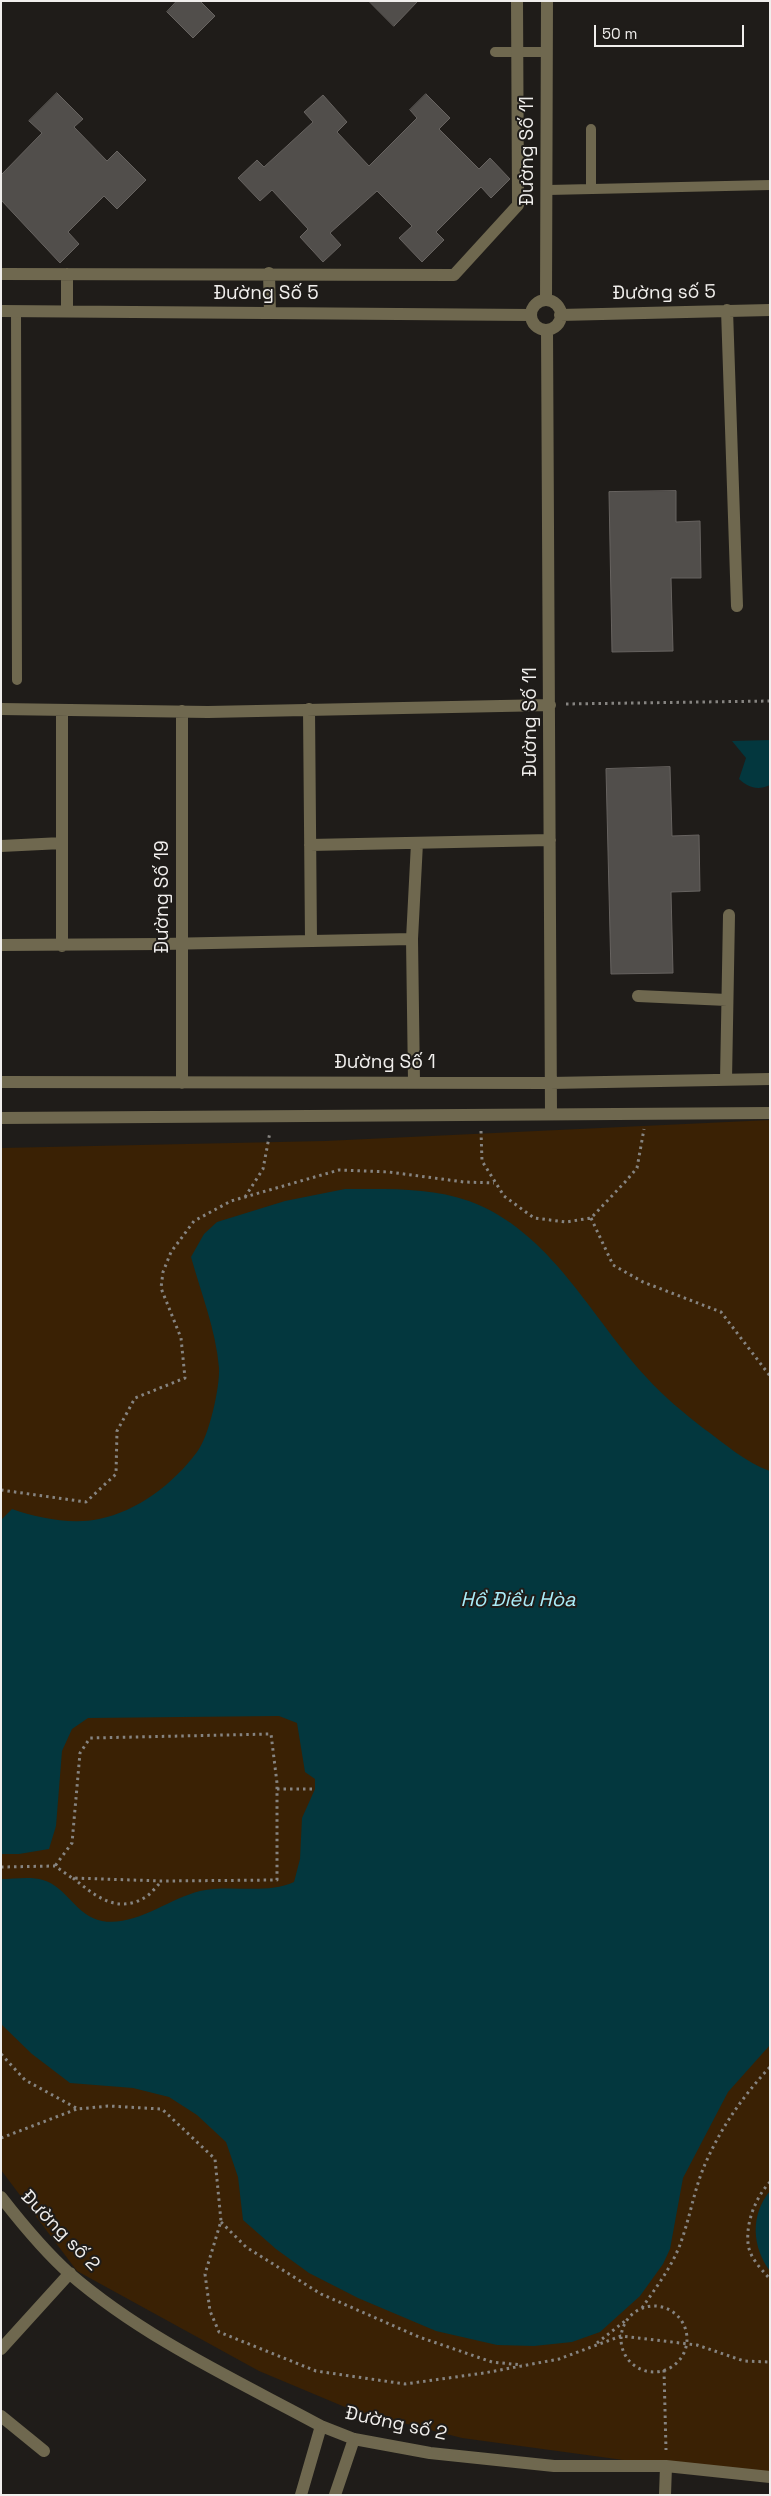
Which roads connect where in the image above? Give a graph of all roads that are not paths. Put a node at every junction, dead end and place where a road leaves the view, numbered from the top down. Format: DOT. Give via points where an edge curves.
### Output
graph roads {
  1 [pos="517,1"];
  2 [pos="547,1"];
  3 [pos="495,52"];
  4 [pos="518,52"];
  5 [pos="547,52"];
  6 [pos="591,129"];
  7 [pos="770,185"];
  8 [pos="591,188"];
  9 [pos="548,190"];
  10 [pos="1,274"];
  11 [pos="67,274"];
  12 [pos="269,274"];
  13 [pos="546,300"];
  14 [pos="727,310"];
  15 [pos="770,310"];
  16 [pos="1,311"];
  17 [pos="16,311"];
  18 [pos="67,311"];
  19 [pos="270,313"];
  20 [pos="531,315"];
  21 [pos="560,315"];
  22 [pos="547,330"];
  23 [pos="737,606"];
  24 [pos="17,680"];
  25 [pos="550,705"];
  26 [pos="1,709"];
  27 [pos="310,709"];
  28 [pos="62,710"];
  29 [pos="182,711"];
  30 [pos="550,840"];
  31 [pos="417,842"];
  32 [pos="62,844"];
  33 [pos="310,845"];
  34 [pos="1,846"];
  35 [pos="729,915"];
  36 [pos="412,939"];
  37 [pos="311,941"];
  38 [pos="182,944"];
  39 [pos="1,945"];
  40 [pos="62,946"];
  41 [pos="638,996"];
  42 [pos="728,1000"];
  43 [pos="770,1079"];
  44 [pos="726,1080"];
  45 [pos="1,1082"];
  46 [pos="414,1082"];
  47 [pos="182,1083"];
  48 [pos="550,1083"];
  49 [pos="770,1113"];
  50 [pos="551,1114"];
  51 [pos="1,1118"];
  52 [pos="1,2197"];
  53 [pos="70,2273"];
  54 [pos="1,2349"];
  55 [pos="1,2416"];
  56 [pos="321,2426"];
  57 [pos="354,2439"];
  58 [pos="44,2451"];
  59 [pos="666,2466"];
  60 [pos="770,2477"];
  61 [pos="301,2495"];
  62 [pos="335,2495"];
  63 [pos="664,2495"];
  1 -- 4 [label="street"];
  2 -- 5 [label="street, Đường Số 11"];
  3 -- 4 [label="lane"];
  4 -- 5 [label="lane"];
  4 -- 12 [label="street" via="518,205 454,275"];
  5 -- 9 [label="street, Đường Số 11"];
  6 -- 8 [label="lane"];
  7 -- 8 [label="lane"];
  8 -- 9 [label="lane"];
  9 -- 13 [label="street, Đường Số 11"];
  10 -- 11 [label="street"];
  11 -- 12 [label="street"];
  11 -- 18 [label="street"];
  12 -- 19 [label="street"];
  13 -- 20 [label="street" via="534,306"];
  13 -- 21 [label="street" via="555,304"];
  14 -- 15 [label="street, Đường số 5"];
  14 -- 21 [label="street, Đường số 5"];
  14 -- 23 [label="street"];
  16 -- 17 [label="street, Đường Số 5"];
  17 -- 18 [label="street, Đường Số 5"];
  17 -- 24 [label="lane"];
  18 -- 19 [label="street, Đường Số 5"];
  19 -- 20 [label="street, Đường Số 5"];
  20 -- 22 [label="street" via="537,327"];
  21 -- 22 [label="street" via="556,326"];
  22 -- 25 [label="street, Đường Số 11"];
  25 -- 27 [label="street"];
  25 -- 30 [label="street, Đường Số 11"];
  26 -- 28 [label="street"];
  27 -- 29 [label="street"];
  27 -- 33 [label="street"];
  28 -- 29 [label="street"];
  28 -- 32 [label="street"];
  29 -- 38 [label="street, Đường Số 19"];
  30 -- 31 [label="street"];
  30 -- 48 [label="street, Đường Số 11"];
  31 -- 33 [label="street"];
  31 -- 36 [label="street"];
  32 -- 34 [label="street"];
  32 -- 40 [label="street"];
  33 -- 37 [label="street"];
  35 -- 42 [label="street"];
  36 -- 37 [label="street"];
  36 -- 46 [label="street"];
  37 -- 38 [label="street"];
  38 -- 40 [label="street"];
  38 -- 47 [label="street, Đường Số 19"];
  39 -- 40 [label="street"];
  41 -- 42 [label="street"];
  42 -- 44 [label="street"];
  43 -- 44 [label="street, Đường Số 1"];
  44 -- 48 [label="street, Đường Số 1"];
  45 -- 47 [label="street, Đường Số 1"];
  46 -- 47 [label="street, Đường Số 1"];
  46 -- 48 [label="street, Đường Số 1"];
  48 -- 50 [label="street, Đường Số 11"];
  49 -- 50 [label="street"];
  50 -- 51 [label="street"];
  52 -- 53 [label="street, Đường số 2" via="26,2229"];
  53 -- 54 [label="street"];
  53 -- 56 [label="street, Đường số 2" via="123,2314"];
  55 -- 58 [label="street"];
  56 -- 57 [label="street, Đường số 2"];
  56 -- 61 [label="street"];
  57 -- 59 [label="street, Đường số 2" via="430,2452 554,2466"];
  57 -- 62 [label="street"];
  59 -- 60 [label="street, Đường số 2"];
  59 -- 63 [label="street"];
}
